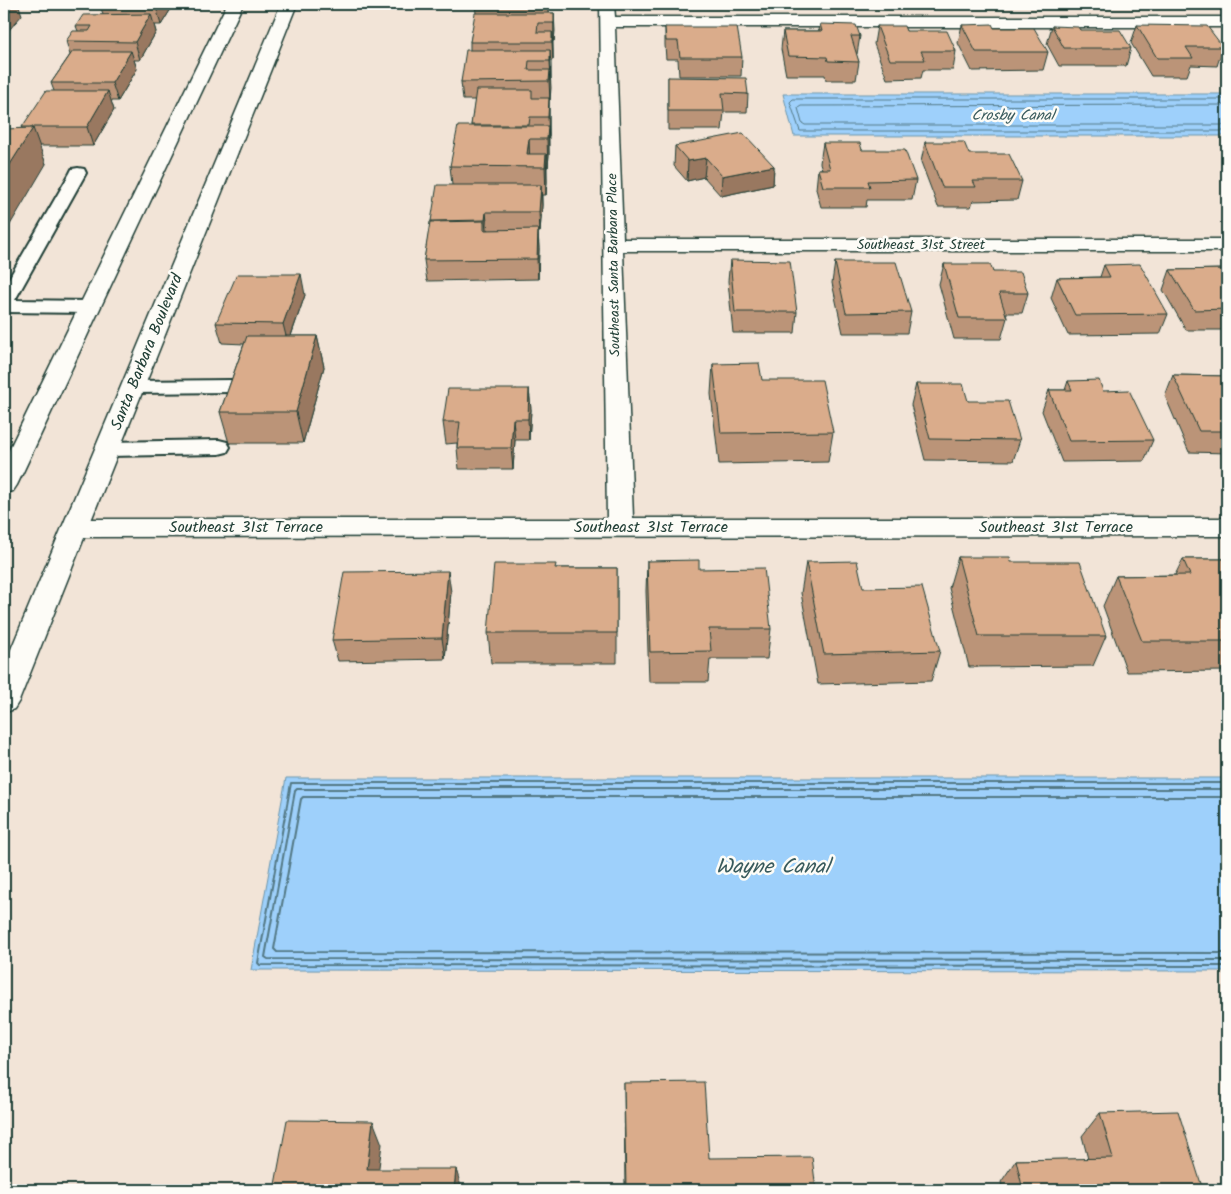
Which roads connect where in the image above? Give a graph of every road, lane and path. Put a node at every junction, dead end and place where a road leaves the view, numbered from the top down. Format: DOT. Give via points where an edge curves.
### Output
graph roads {
  1 [pos="235,4"];
  2 [pos="289,4"];
  3 [pos="911,4"];
  4 [pos="607,13"];
  5 [pos="918,21"];
  6 [pos="1227,22"];
  7 [pos="78,173"];
  8 [pos="614,245"];
  9 [pos="1227,245"];
  10 [pos="4,305"];
  11 [pos="89,307"];
  12 [pos="232,386"];
  13 [pos="134,387"];
  14 [pos="219,447"];
  15 [pos="108,448"];
  16 [pos="4,485"];
  17 [pos="620,526"];
  18 [pos="1227,527"];
  19 [pos="75,528"];
  20 [pos="4,700"];
  1 -- 11 [label="street"];
  2 -- 13 [label="street, Santa Barbara Boulevard"];
  3 -- 5 [label="street"];
  4 -- 5 [label="street"];
  4 -- 8 [label="street, Southeast Santa Barbara Place"];
  5 -- 6 [label="street"];
  7 -- 10 [label="lane"];
  8 -- 9 [label="street, Southeast 31st Street"];
  8 -- 17 [label="street, Southeast Santa Barbara Place"];
  10 -- 11 [label="lane"];
  11 -- 16 [label="street"];
  12 -- 13 [label="lane"];
  13 -- 15 [label="street, Santa Barbara Boulevard"];
  14 -- 15 [label="lane"];
  15 -- 19 [label="street, Santa Barbara Boulevard"];
  17 -- 18 [label="street, Southeast 31st Terrace"];
  17 -- 19 [label="street, Southeast 31st Terrace"];
  19 -- 20 [label="street, Santa Barbara Boulevard"];
}
